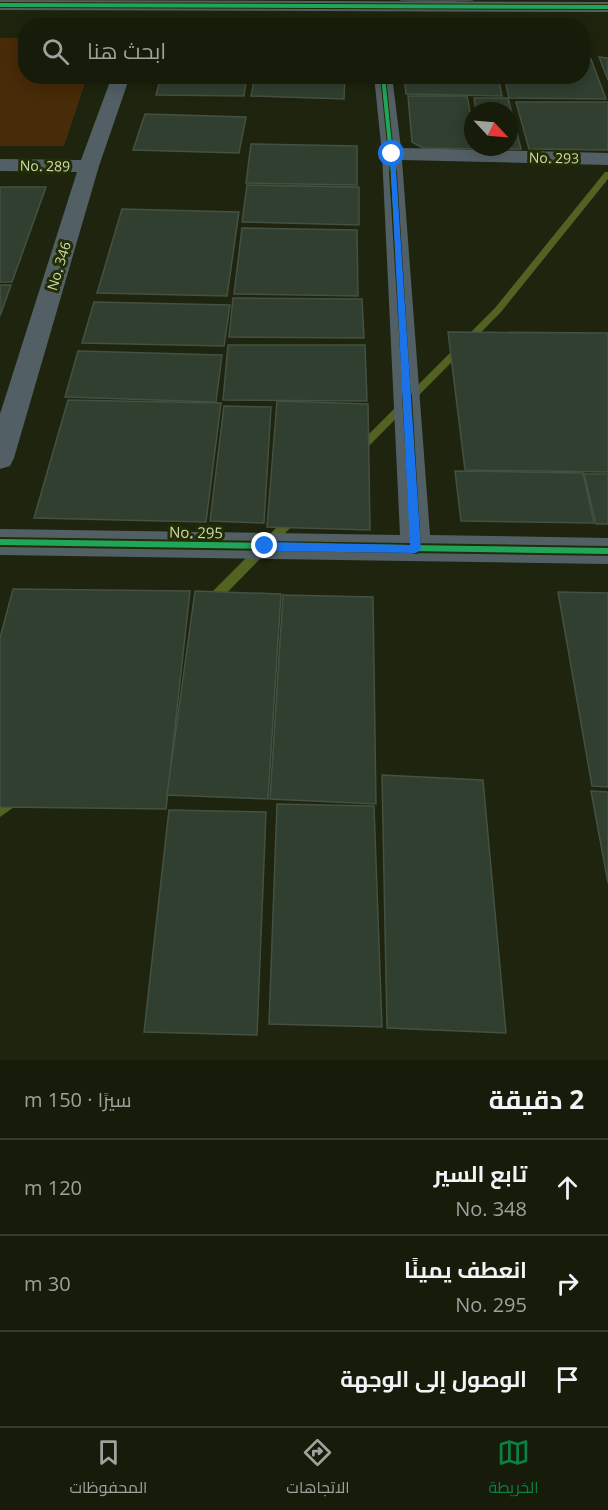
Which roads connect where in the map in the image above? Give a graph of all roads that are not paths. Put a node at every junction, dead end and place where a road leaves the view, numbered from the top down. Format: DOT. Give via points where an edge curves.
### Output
graph roads {
  1 [pos="0,5"];
  2 [pos="608,8"];
  3 [pos="118,84"];
  4 [pos="383,84"];
  5 [pos="392,154"];
  6 [pos="608,159"];
  7 [pos="0,165"];
  8 [pos="89,166"];
  9 [pos="0,458"];
  10 [pos="0,542"];
  11 [pos="416,549"];
  12 [pos="608,551"];
  1 -- 2 [label="street"];
  3 -- 8 [label="street, No. 346"];
  4 -- 5 [label="street"];
  5 -- 6 [label="street, No. 293"];
  5 -- 11 [label="street"];
  7 -- 8 [label="street, No. 289"];
  8 -- 9 [label="street, No. 346"];
  10 -- 11 [label="street, No. 295"];
  11 -- 12 [label="street, No. 295"];
}
